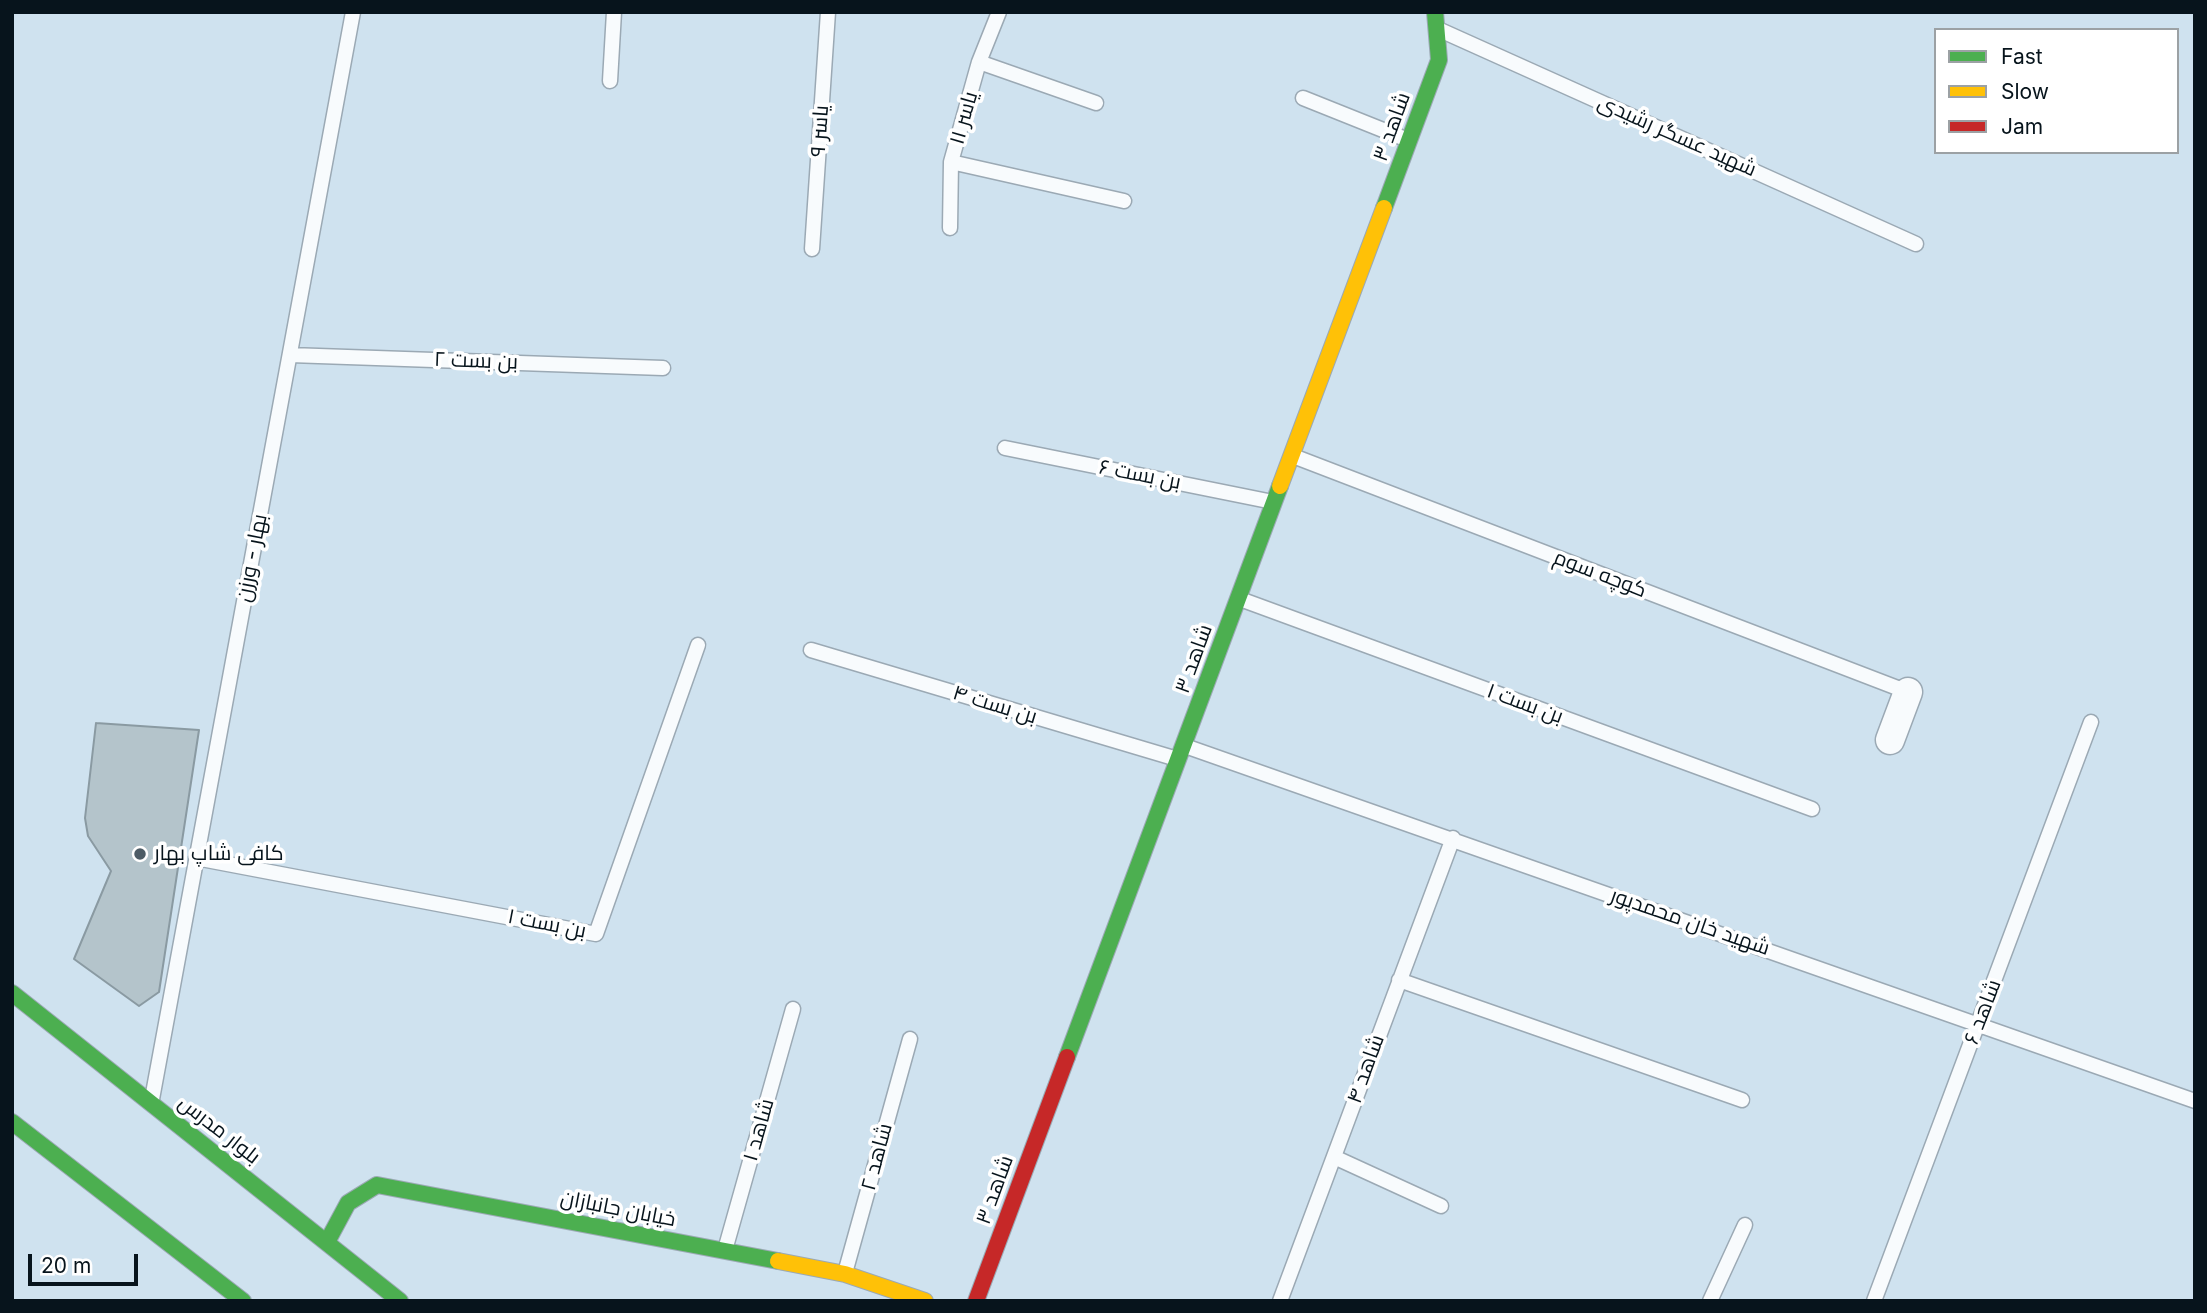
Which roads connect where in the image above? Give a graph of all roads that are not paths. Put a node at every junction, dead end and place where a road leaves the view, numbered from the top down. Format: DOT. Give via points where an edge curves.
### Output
graph roads {
  1 [pos="353,12"];
  2 [pos="614,12"];
  3 [pos="828,12"];
  4 [pos="999,12"];
  5 [pos="1434,12"];
  6 [pos="1438,29"];
  7 [pos="979,62"];
  8 [pos="610,81"];
  9 [pos="1303,98"];
  10 [pos="1096,103"];
  11 [pos="1409,140"];
  12 [pos="951,162"];
  13 [pos="1124,201"];
  14 [pos="950,228"];
  15 [pos="1916,244"];
  16 [pos="812,249"];
  17 [pos="290,355"];
  18 [pos="663,368"];
  19 [pos="1005,448"];
  20 [pos="1292,456"];
  21 [pos="1275,502"];
  22 [pos="1238,599"];
  23 [pos="698,645"];
  24 [pos="811,650"];
  25 [pos="1908,692"];
  26 [pos="2091,722"];
  27 [pos="1890,740"];
  28 [pos="1181,753"];
  29 [pos="1812,809"];
  30 [pos="1452,838"];
  31 [pos="196,858"];
  32 [pos="1399,980"];
  33 [pos="12,993"];
  34 [pos="793,1009"];
  35 [pos="1978,1024"];
  36 [pos="909,1039"];
  37 [pos="1742,1100"];
  38 [pos="2195,1101"];
  39 [pos="151,1104"];
  40 [pos="12,1122"];
  41 [pos="1334,1157"];
  42 [pos="1441,1206"];
  43 [pos="1745,1224"];
  44 [pos="327,1242"];
  45 [pos="724,1251"];
  46 [pos="845,1274"];
  47 [pos="243,1301"];
  48 [pos="400,1301"];
  49 [pos="925,1301"];
  50 [pos="976,1301"];
  51 [pos="1280,1301"];
  52 [pos="1710,1301"];
  53 [pos="1874,1301"];
  1 -- 17 [label="lane, بهار - ورزن"];
  2 -- 8 [label="lane"];
  3 -- 16 [label="lane, یاسر ۹"];
  4 -- 7 [label="lane, یاسر ۱۱"];
  5 -- 6 [label="street, شاهد ۳"];
  6 -- 11 [label="street, شاهد ۳" via="1439,60"];
  6 -- 15 [label="lane, شهید عسگر رشیدی"];
  7 -- 10 [label="lane"];
  7 -- 12 [label="lane, یاسر ۱۱"];
  9 -- 11 [label="lane"];
  11 -- 20 [label="street, شاهد ۳"];
  12 -- 13 [label="lane"];
  12 -- 14 [label="lane, یاسر ۱۱"];
  17 -- 18 [label="lane, بن بست ۲"];
  17 -- 31 [label="lane, بهار - ورزن"];
  19 -- 21 [label="lane, بن بست ۶"];
  20 -- 21 [label="street, شاهد ۳"];
  20 -- 25 [label="lane, کوچه سوم"];
  21 -- 22 [label="street, شاهد ۳"];
  22 -- 28 [label="street, شاهد ۳"];
  22 -- 29 [label="lane, بن بست ۱"];
  23 -- 31 [label="lane, بن بست ۱" via="596,934"];
  24 -- 28 [label="lane, بن بست ۴"];
  25 -- 27 [label="street"];
  26 -- 35 [label="lane, شاهد ۶"];
  28 -- 30 [label="lane, شهید خان محمدپور"];
  28 -- 50 [label="street, شاهد ۳"];
  30 -- 32 [label="lane, شاهد ۴"];
  30 -- 35 [label="lane, شهید خان محمدپور"];
  31 -- 39 [label="lane, بهار - ورزن"];
  32 -- 37 [label="lane"];
  32 -- 41 [label="lane, شاهد ۴"];
  33 -- 39 [label="street, بلوار مدرس"];
  34 -- 45 [label="lane, شاهد ۱"];
  35 -- 38 [label="lane, شهید خان محمدپور"];
  35 -- 53 [label="lane, شاهد ۶"];
  36 -- 46 [label="lane, شاهد ۲"];
  39 -- 44 [label="street, بلوار مدرس"];
  40 -- 47 [label="street"];
  41 -- 42 [label="lane"];
  41 -- 51 [label="lane, شاهد ۴"];
  43 -- 52 [label="lane"];
  44 -- 45 [label="street, خیابان جانبازان" via="348,1203 377,1185"];
  44 -- 48 [label="street, بلوار مدرس"];
  45 -- 46 [label="street, خیابان جانبازان"];
  46 -- 49 [label="street, خیابان جانبازان"];
}
